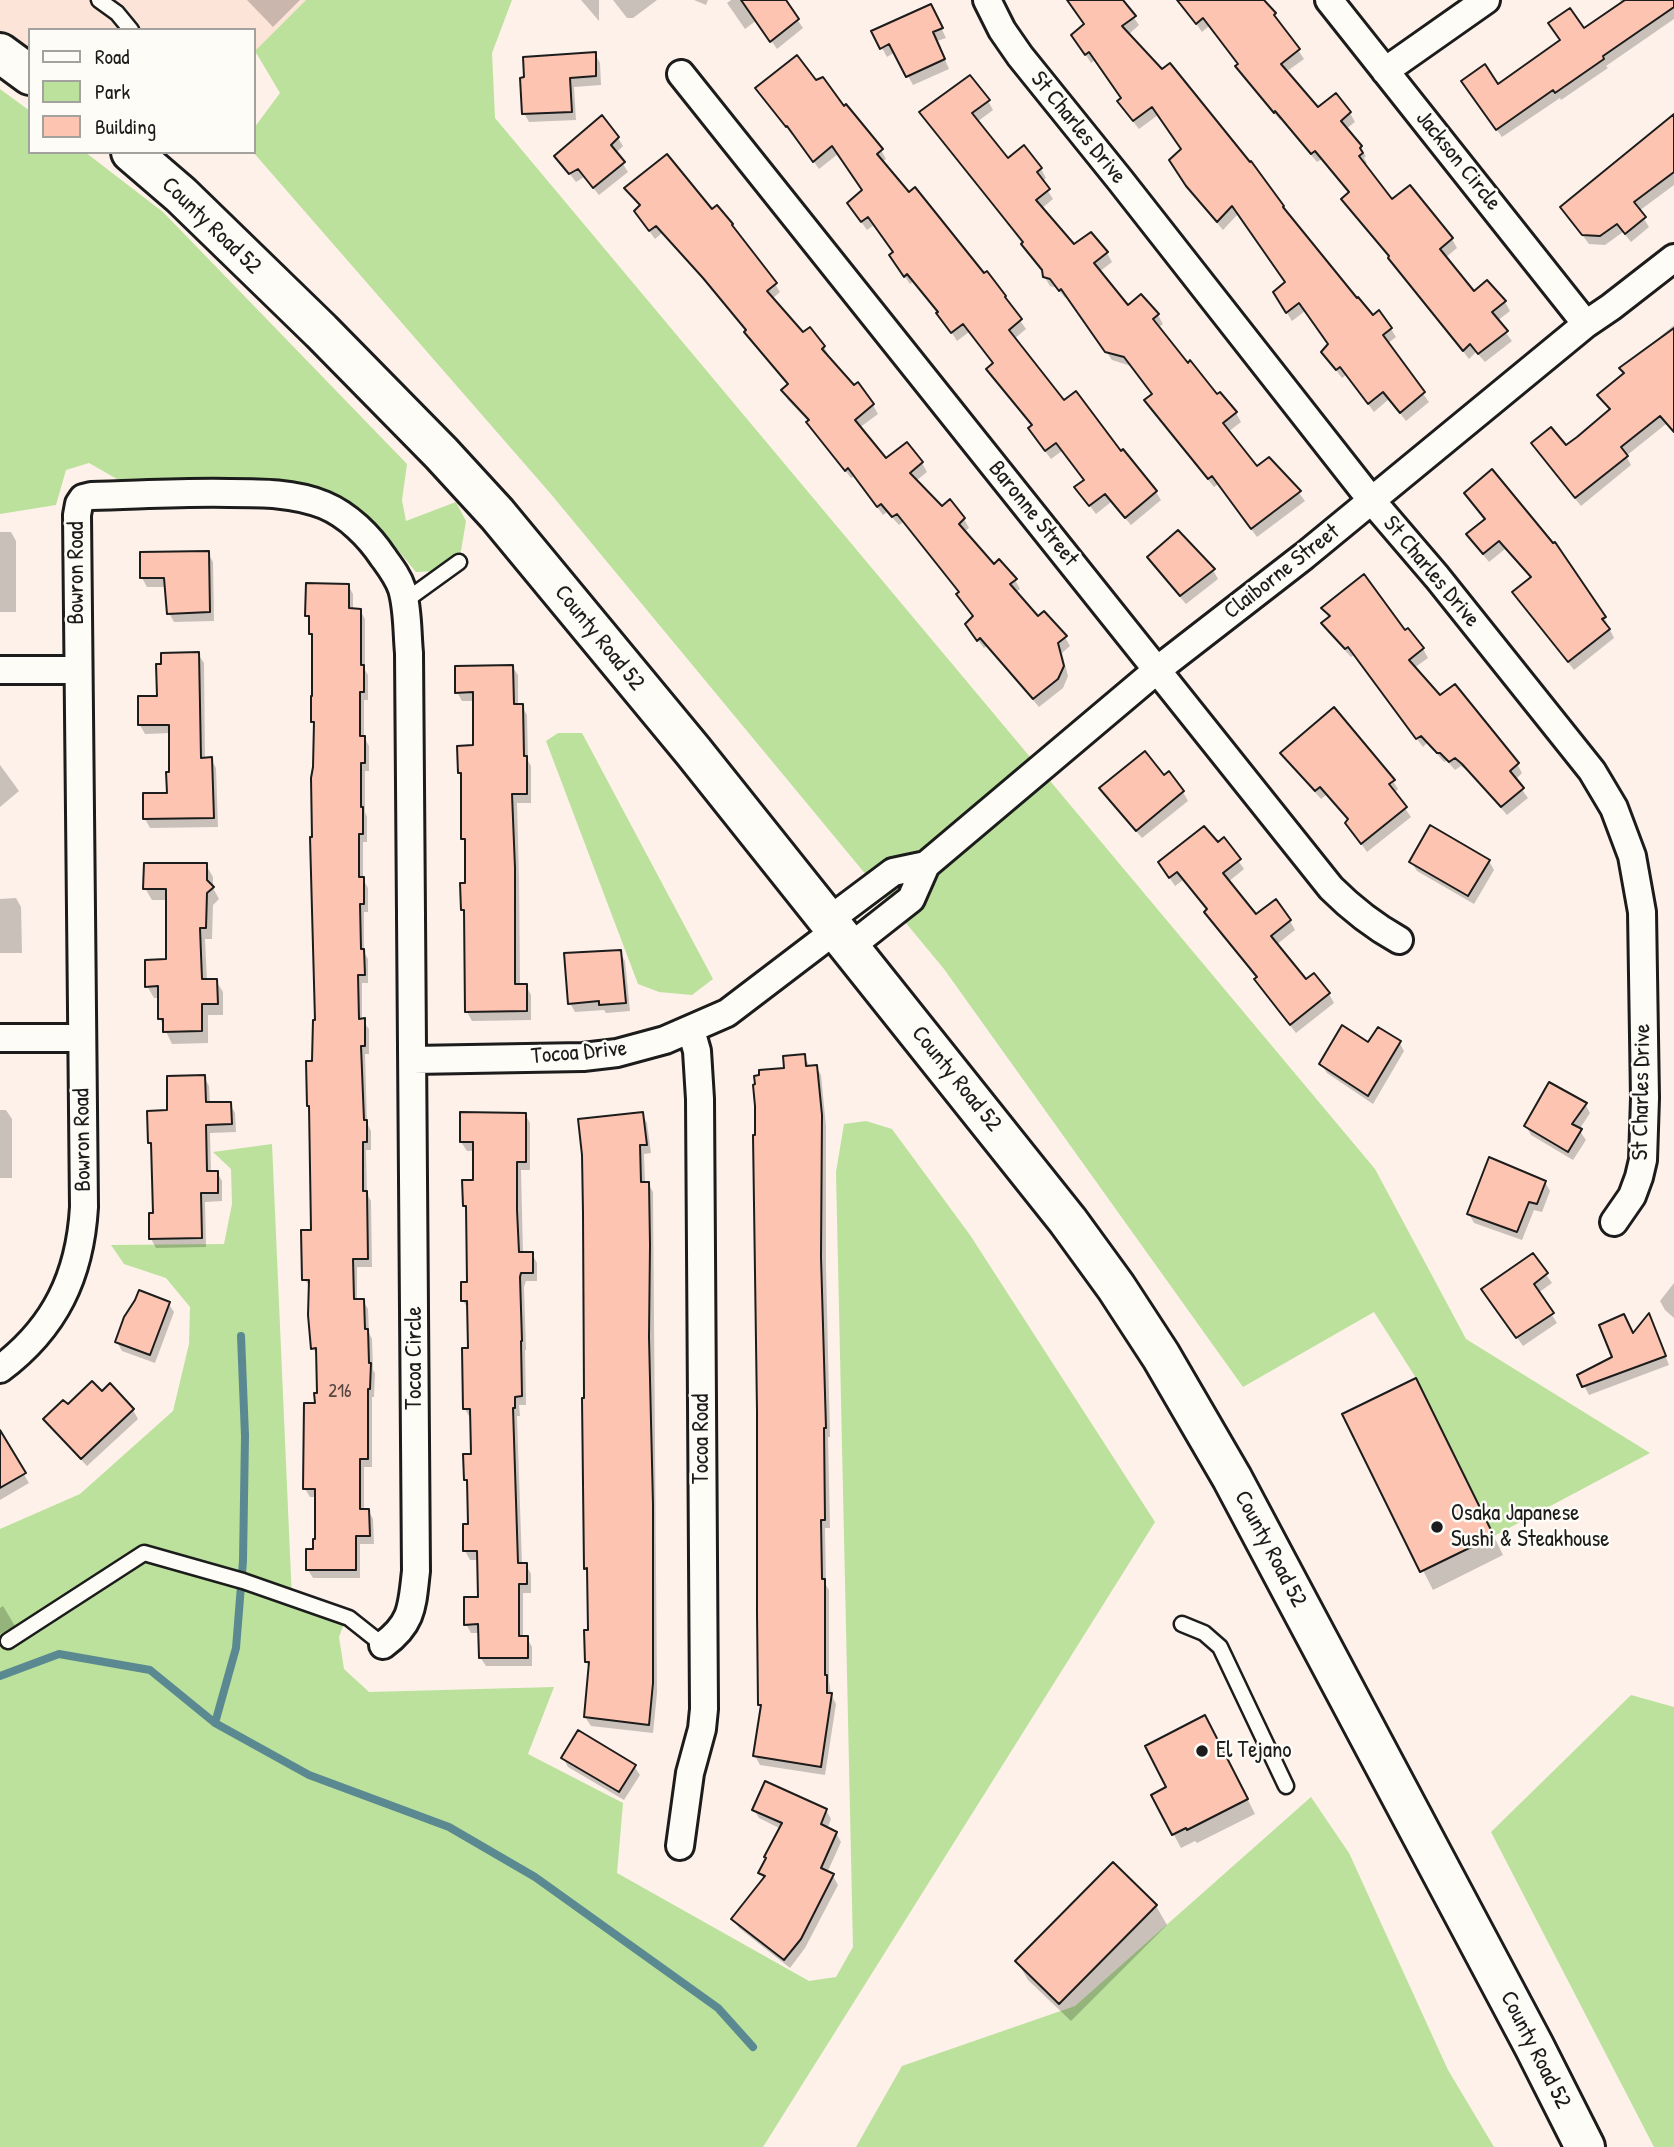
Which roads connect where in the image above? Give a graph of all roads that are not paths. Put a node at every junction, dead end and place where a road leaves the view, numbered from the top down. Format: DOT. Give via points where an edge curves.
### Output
graph roads {
  1 [pos="99,0"];
  2 [pos="987,0"];
  3 [pos="1329,0"];
  4 [pos="1486,0"];
  5 [pos="129,28"];
  6 [pos="0,54"];
  7 [pos="1385,71"];
  8 [pos="28,74"];
  9 [pos="681,74"];
  10 [pos="142,156"];
  11 [pos="1674,258"];
  12 [pos="1586,324"];
  13 [pos="1372,501"];
  14 [pos="459,562"];
  15 [pos="405,601"];
  16 [pos="0,670"];
  17 [pos="78,670"];
  18 [pos="1157,670"];
  19 [pos="838,932"];
  20 [pos="1399,940"];
  21 [pos="691,1030"];
  22 [pos="0,1038"];
  23 [pos="82,1038"];
  24 [pos="413,1060"];
  25 [pos="1614,1222"];
  26 [pos="0,1369"];
  27 [pos="1182,1624"];
  28 [pos="8,1641"];
  29 [pos="383,1645"];
  30 [pos="1286,1786"];
  31 [pos="680,1846"];
  32 [pos="1585,2147"];
  1 -- 5 [label="lane"];
  2 -- 13 [label="street, St Charles Drive" via="1020,56"];
  3 -- 7 [label="street, Jackson Circle"];
  4 -- 7 [label="street"];
  6 -- 8 [label="main road"];
  7 -- 12 [label="street, Jackson Circle"];
  9 -- 18 [label="street, Baronne Street"];
  10 -- 19 [label="main road, County Road 52" via="321,331 497,514"];
  11 -- 12 [label="street, Claiborne Street"];
  12 -- 13 [label="street, Claiborne Street"];
  13 -- 18 [label="street, Claiborne Street"];
  13 -- 25 [label="street, St Charles Drive" via="1592,772 1614,808 1629,846 1642,912 1643,1160 1632,1196"];
  14 -- 15 [label="lane"];
  15 -- 17 [label="street, Bowron Road" via="396,575 374,544 325,505 269,493 91,496 83,498 76,514"];
  15 -- 24 [label="street, Bowron Road"];
  16 -- 17 [label="street"];
  17 -- 23 [label="street, Bowron Road"];
  18 -- 19 [label="street, Claiborne Street" via="926,865 911,899"];
  18 -- 20 [label="street, Baronne Street" via="1331,888 1353,910"];
  19 -- 21 [label="street, Tocoa Drive" via="727,1013"];
  19 -- 32 [label="main road, County Road 52" via="1068,1221 1161,1356 1258,1527"];
  21 -- 24 [label="street, Tocoa Drive" via="640,1048 583,1057"];
  21 -- 31 [label="street, Tocoa Road" via="700,1099 704,1709"];
  22 -- 23 [label="street"];
  23 -- 26 [label="street, Bowron Road" via="84,1207 77,1262 40,1333"];
  24 -- 29 [label="street, Tocoa Circle" via="416,1572 403,1629"];
  27 -- 30 [label="lane" via="1220,1647"];
  28 -- 29 [label="lane" via="144,1553 349,1618"];
}
